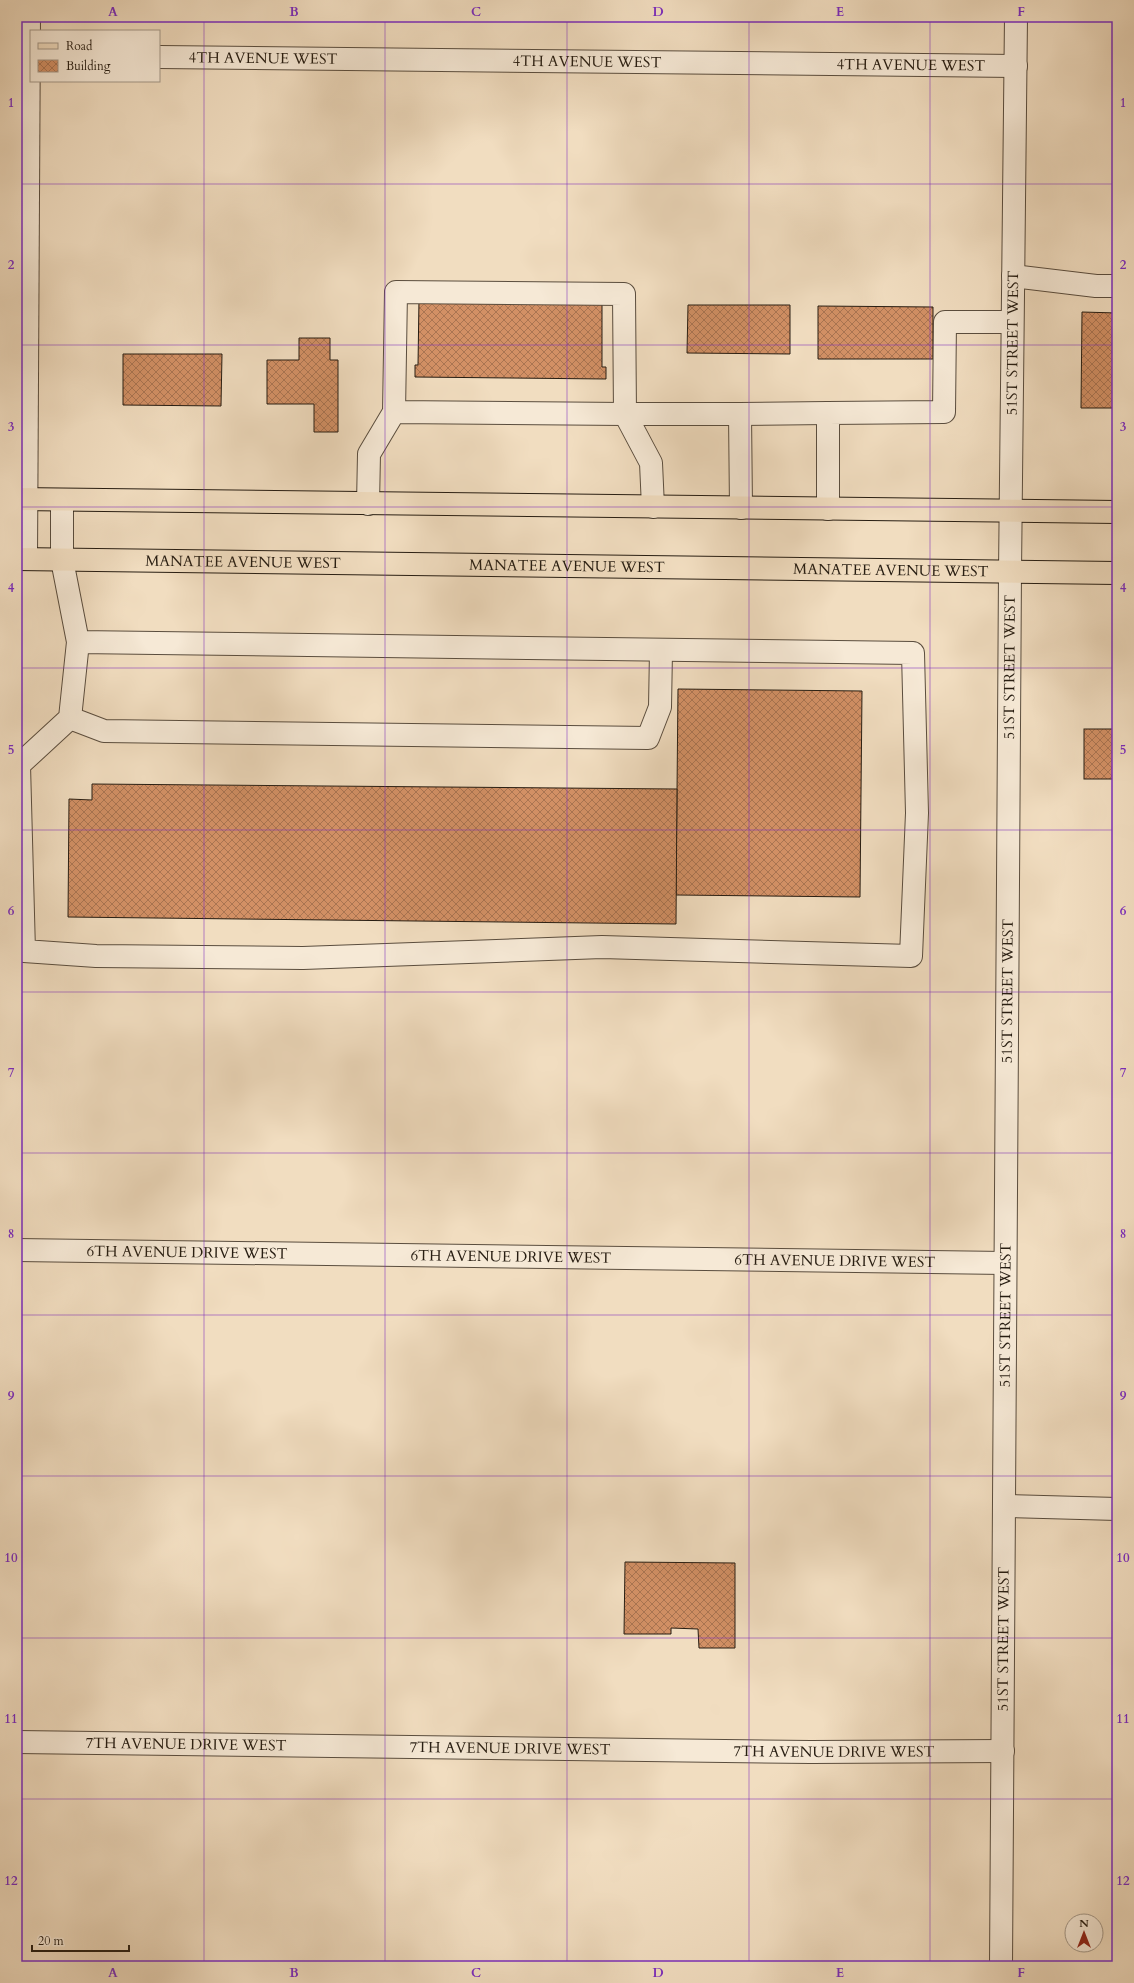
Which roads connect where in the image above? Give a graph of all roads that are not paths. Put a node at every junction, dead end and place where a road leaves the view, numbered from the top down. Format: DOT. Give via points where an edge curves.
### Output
graph roads {
  1 [pos="29,17"];
  2 [pos="1016,17"];
  3 [pos="26,56"];
  4 [pos="160,57"];
  5 [pos="1016,66"];
  6 [pos="1013,276"];
  7 [pos="1117,286"];
  8 [pos="1012,322"];
  9 [pos="394,412"];
  10 [pos="828,413"];
  11 [pos="625,414"];
  12 [pos="740,414"];
  13 [pos="21,499"];
  14 [pos="62,500"];
  15 [pos="368,504"];
  16 [pos="653,507"];
  17 [pos="741,508"];
  18 [pos="828,509"];
  19 [pos="1010,511"];
  20 [pos="1117,512"];
  21 [pos="21,559"];
  22 [pos="62,560"];
  23 [pos="1010,572"];
  24 [pos="1117,573"];
  25 [pos="78,642"];
  26 [pos="661,651"];
  27 [pos="70,718"];
  28 [pos="17,1250"];
  29 [pos="1005,1263"];
  30 [pos="1005,1506"];
  31 [pos="1117,1509"];
  32 [pos="17,1742"];
  33 [pos="1003,1751"];
  34 [pos="1001,1966"];
  1 -- 3 [label="street"];
  2 -- 5 [label="street, 51ST STREET WEST"];
  3 -- 13 [label="street"];
  4 -- 5 [label="street, 4TH AVENUE WEST"];
  5 -- 6 [label="street, 51ST STREET WEST"];
  6 -- 7 [label="street" via="1096,286"];
  6 -- 8 [label="street, 51ST STREET WEST"];
  8 -- 10 [label="street" via="945,322 944,412"];
  8 -- 19 [label="street, 51ST STREET WEST"];
  9 -- 11 [label="street"];
  9 -- 11 [label="street" via="396,292 624,294"];
  9 -- 15 [label="street" via="368,454"];
  10 -- 12 [label="street"];
  10 -- 18 [label="street"];
  11 -- 12 [label="street"];
  11 -- 16 [label="street" via="650,463"];
  12 -- 17 [label="street"];
  13 -- 14 [label="main road"];
  13 -- 21 [label="street"];
  14 -- 15 [label="main road"];
  14 -- 22 [label="street"];
  15 -- 16 [label="main road"];
  16 -- 17 [label="main road"];
  17 -- 18 [label="main road"];
  18 -- 19 [label="main road"];
  19 -- 20 [label="main road"];
  19 -- 23 [label="street, 51ST STREET WEST"];
  21 -- 22 [label="main road, MANATEE AVENUE WEST"];
  22 -- 23 [label="main road, MANATEE AVENUE WEST"];
  22 -- 25 [label="street"];
  23 -- 24 [label="main road, MANATEE AVENUE WEST"];
  23 -- 29 [label="street, 51ST STREET WEST"];
  25 -- 26 [label="street"];
  25 -- 27 [label="street"];
  26 -- 27 [label="street" via="660,707 648,738 104,731"];
  26 -- 27 [label="street" via="913,653 917,813 911,956 602,947 303,958 96,956 24,951 19,765"];
  28 -- 29 [label="street, 6TH AVENUE DRIVE WEST"];
  29 -- 30 [label="street, 51ST STREET WEST"];
  30 -- 31 [label="street"];
  30 -- 33 [label="street, 51ST STREET WEST"];
  32 -- 33 [label="street, 7TH AVENUE DRIVE WEST" via="811,1752"];
  33 -- 34 [label="street, 51ST STREET WEST"];
}
